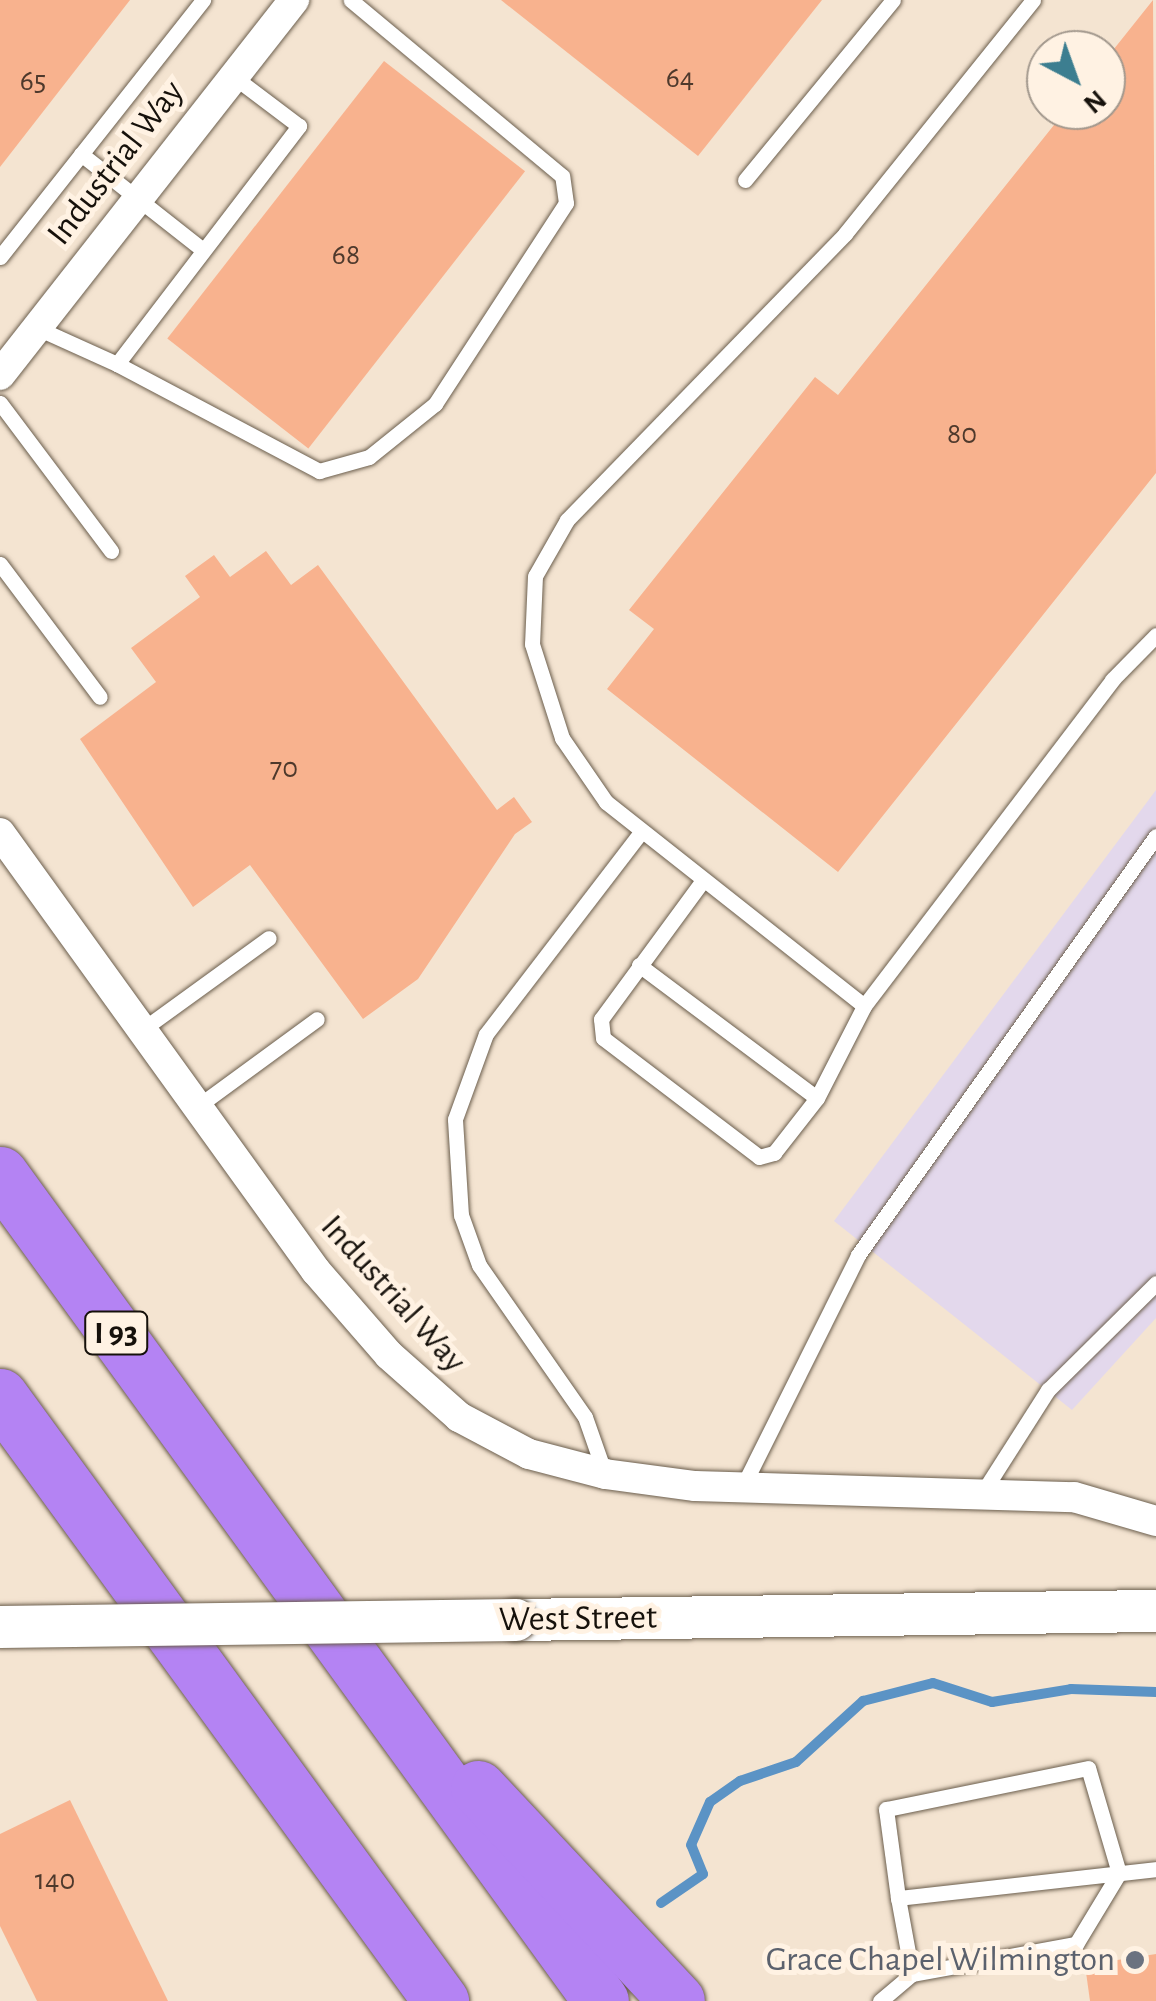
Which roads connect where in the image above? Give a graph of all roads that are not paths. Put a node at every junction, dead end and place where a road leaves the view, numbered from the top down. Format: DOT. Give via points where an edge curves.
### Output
graph roads {
  1 [pos="203,0"];
  2 [pos="294,0"];
  3 [pos="350,0"];
  4 [pos="893,0"];
  5 [pos="1033,0"];
  6 [pos="233,76"];
  7 [pos="82,154"];
  8 [pos="745,180"];
  9 [pos="137,197"];
  10 [pos="203,250"];
  11 [pos="0,258"];
  12 [pos="35,327"];
  13 [pos="117,364"];
  14 [pos="0,375"];
  15 [pos="0,404"];
  16 [pos="111,552"];
  17 [pos="0,564"];
  18 [pos="1156,635"];
  19 [pos="100,697"];
  20 [pos="0,832"];
  21 [pos="638,836"];
  22 [pos="1156,836"];
  23 [pos="701,883"];
  24 [pos="269,938"];
  25 [pos="640,965"];
  26 [pos="864,1006"];
  27 [pos="317,1019"];
  28 [pos="140,1032"];
  29 [pos="818,1098"];
  30 [pos="194,1108"];
  31 [pos="0,1174"];
  32 [pos="1156,1282"];
  33 [pos="0,1396"];
  34 [pos="605,1474"];
  35 [pos="742,1488"];
  36 [pos="981,1495"];
  37 [pos="1156,1521"];
  38 [pos="1156,1611"];
  39 [pos="0,1626"];
  40 [pos="372,1686"];
  41 [pos="1156,1869"];
  42 [pos="1119,1873"];
  43 [pos="898,1898"];
  44 [pos="912,1974"];
  45 [pos="441,2001"];
  46 [pos="602,2001"];
  47 [pos="678,2001"];
  48 [pos="880,2001"];
  1 -- 7 [label="lane"];
  2 -- 6 [label="street, Industrial Way"];
  3 -- 13 [label="lane" via="562,176 566,203 435,404 368,457 319,471"];
  4 -- 8 [label="lane"];
  5 -- 21 [label="lane" via="845,234 567,520 543,556 531,596 532,644 562,738"];
  6 -- 9 [label="street, Industrial Way"];
  6 -- 10 [label="lane" via="299,126"];
  7 -- 9 [label="lane"];
  7 -- 11 [label="lane"];
  9 -- 10 [label="lane"];
  9 -- 12 [label="street, Industrial Way"];
  10 -- 13 [label="lane"];
  12 -- 13 [label="lane"];
  12 -- 14 [label="street, Industrial Way"];
  15 -- 16 [label="lane"];
  17 -- 19 [label="lane"];
  18 -- 26 [label="lane" via="1112,680"];
  20 -- 28 [label="street, Industrial Way"];
  21 -- 23 [label="lane"];
  21 -- 34 [label="lane" via="486,1034 455,1119 461,1215 479,1265 585,1417"];
  22 -- 35 [label="lane" via="858,1255"];
  23 -- 25 [label="lane"];
  23 -- 26 [label="lane"];
  24 -- 28 [label="lane"];
  25 -- 29 [label="lane"];
  25 -- 29 [label="lane" via="600,1020 603,1038 758,1157 774,1153"];
  26 -- 29 [label="lane"];
  27 -- 30 [label="lane"];
  28 -- 30 [label="street, Industrial Way"];
  30 -- 34 [label="street, Industrial Way" via="316,1271 418,1384 505,1444"];
  31 -- 40 [label="highway, I 93"];
  32 -- 36 [label="lane" via="1048,1390"];
  33 -- 45 [label="highway"];
  34 -- 35 [label="street, Industrial Way"];
  35 -- 36 [label="street, Industrial Way"];
  36 -- 37 [label="street, Industrial Way" via="1074,1497"];
  38 -- 39 [label="main road, West Street, bridge"];
  40 -- 46 [label="highway, I 93"];
  40 -- 47 [label="highway" via="561,1868"];
  41 -- 42 [label="lane"];
  42 -- 43 [label="lane"];
  42 -- 43 [label="lane" via="1088,1768 886,1809"];
  42 -- 44 [label="lane" via="1076,1944"];
  43 -- 44 [label="lane"];
  44 -- 48 [label="lane"];
}
